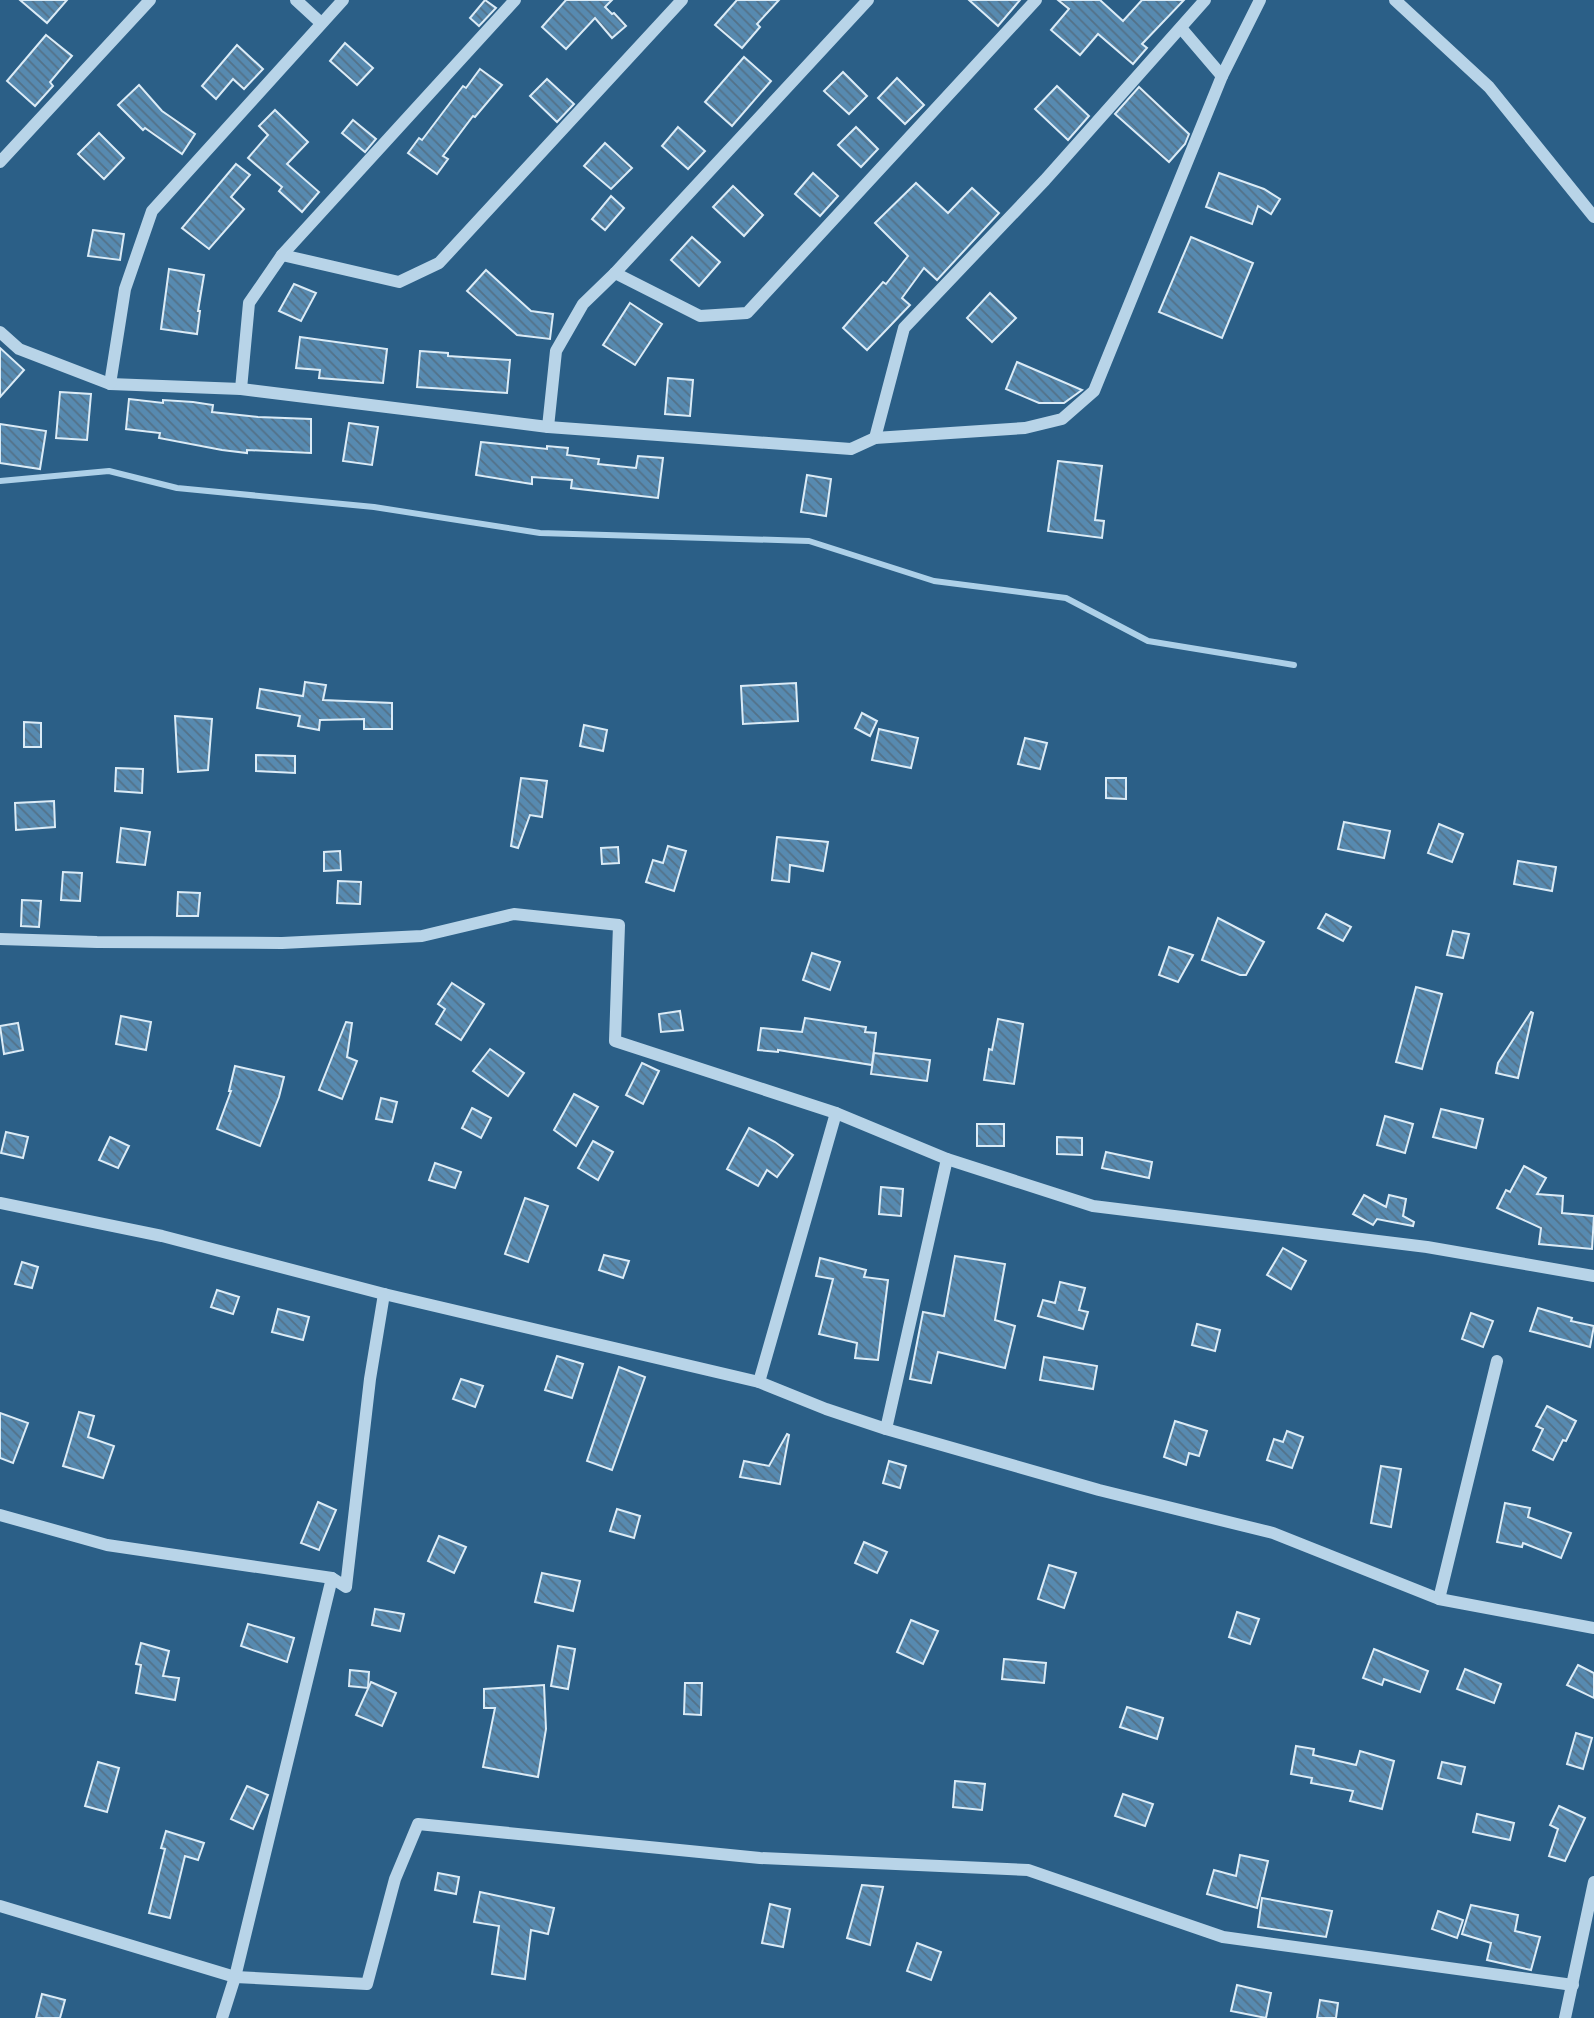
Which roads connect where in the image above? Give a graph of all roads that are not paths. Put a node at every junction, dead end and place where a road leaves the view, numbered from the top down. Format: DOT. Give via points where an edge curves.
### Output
graph roads {
  1 [pos="150,0"];
  2 [pos="296,0"];
  3 [pos="343,0"];
  4 [pos="515,0"];
  5 [pos="682,0"];
  6 [pos="868,0"];
  7 [pos="1036,0"];
  8 [pos="1205,0"];
  9 [pos="1261,0"];
  10 [pos="1395,0"];
  11 [pos="321,23"];
  12 [pos="1181,28"];
  13 [pos="1222,76"];
  14 [pos="0,162"];
  15 [pos="1594,217"];
  16 [pos="282,254"];
  17 [pos="615,273"];
  18 [pos="0,332"];
  19 [pos="110,384"];
  20 [pos="241,389"];
  21 [pos="548,428"];
  22 [pos="875,438"];
  23 [pos="0,939"];
  24 [pos="836,1113"];
  25 [pos="947,1159"];
  26 [pos="0,1203"];
  27 [pos="1594,1276"];
  28 [pos="384,1294"];
  29 [pos="1497,1361"];
  30 [pos="760,1382"];
  31 [pos="886,1429"];
  32 [pos="0,1516"];
  33 [pos="332,1578"];
  34 [pos="1439,1599"];
  35 [pos="1594,1628"];
  36 [pos="1594,1882"];
  37 [pos="0,1906"];
  38 [pos="235,1977"];
  39 [pos="1573,1985"];
  40 [pos="222,2018"];
  41 [pos="1565,2018"];
  1 -- 14 [label="street"];
  2 -- 11 [label="street"];
  3 -- 11 [label="street"];
  4 -- 16 [label="street"];
  5 -- 16 [label="street" via="439,263 399,282"];
  6 -- 17 [label="street"];
  7 -- 17 [label="street" via="747,313 700,316"];
  8 -- 12 [label="street"];
  9 -- 13 [label="street"];
  10 -- 15 [label="street" via="1489,87"];
  11 -- 19 [label="street" via="152,211 125,289"];
  12 -- 13 [label="street"];
  12 -- 22 [label="street" via="904,328"];
  13 -- 22 [label="street" via="1094,391 1062,419 1025,428"];
  16 -- 20 [label="street" via="249,303"];
  17 -- 21 [label="street" via="583,304 556,351"];
  18 -- 19 [label="street" via="19,349"];
  19 -- 20 [label="street"];
  20 -- 21 [label="street"];
  21 -- 22 [label="street" via="851,449"];
  23 -- 24 [label="street" via="282,943 410,937 514,914 619,925 615,1041"];
  24 -- 25 [label="street"];
  24 -- 30 [label="street"];
  25 -- 27 [label="street" via="1093,1206 1427,1247"];
  25 -- 31 [label="street"];
  26 -- 28 [label="street" via="162,1236"];
  28 -- 30 [label="street"];
  28 -- 33 [label="street" via="346,1587"];
  29 -- 34 [label="street"];
  30 -- 31 [label="street"];
  31 -- 34 [label="street" via="1099,1490 1273,1533"];
  32 -- 33 [label="street" via="107,1545"];
  33 -- 38 [label="street"];
  34 -- 35 [label="street"];
  36 -- 39 [label="street"];
  37 -- 38 [label="street"];
  38 -- 39 [label="street" via="367,1984 394,1879 418,1824 760,1858 1028,1870 1223,1937"];
  38 -- 40 [label="street"];
  39 -- 41 [label="street"];
}
